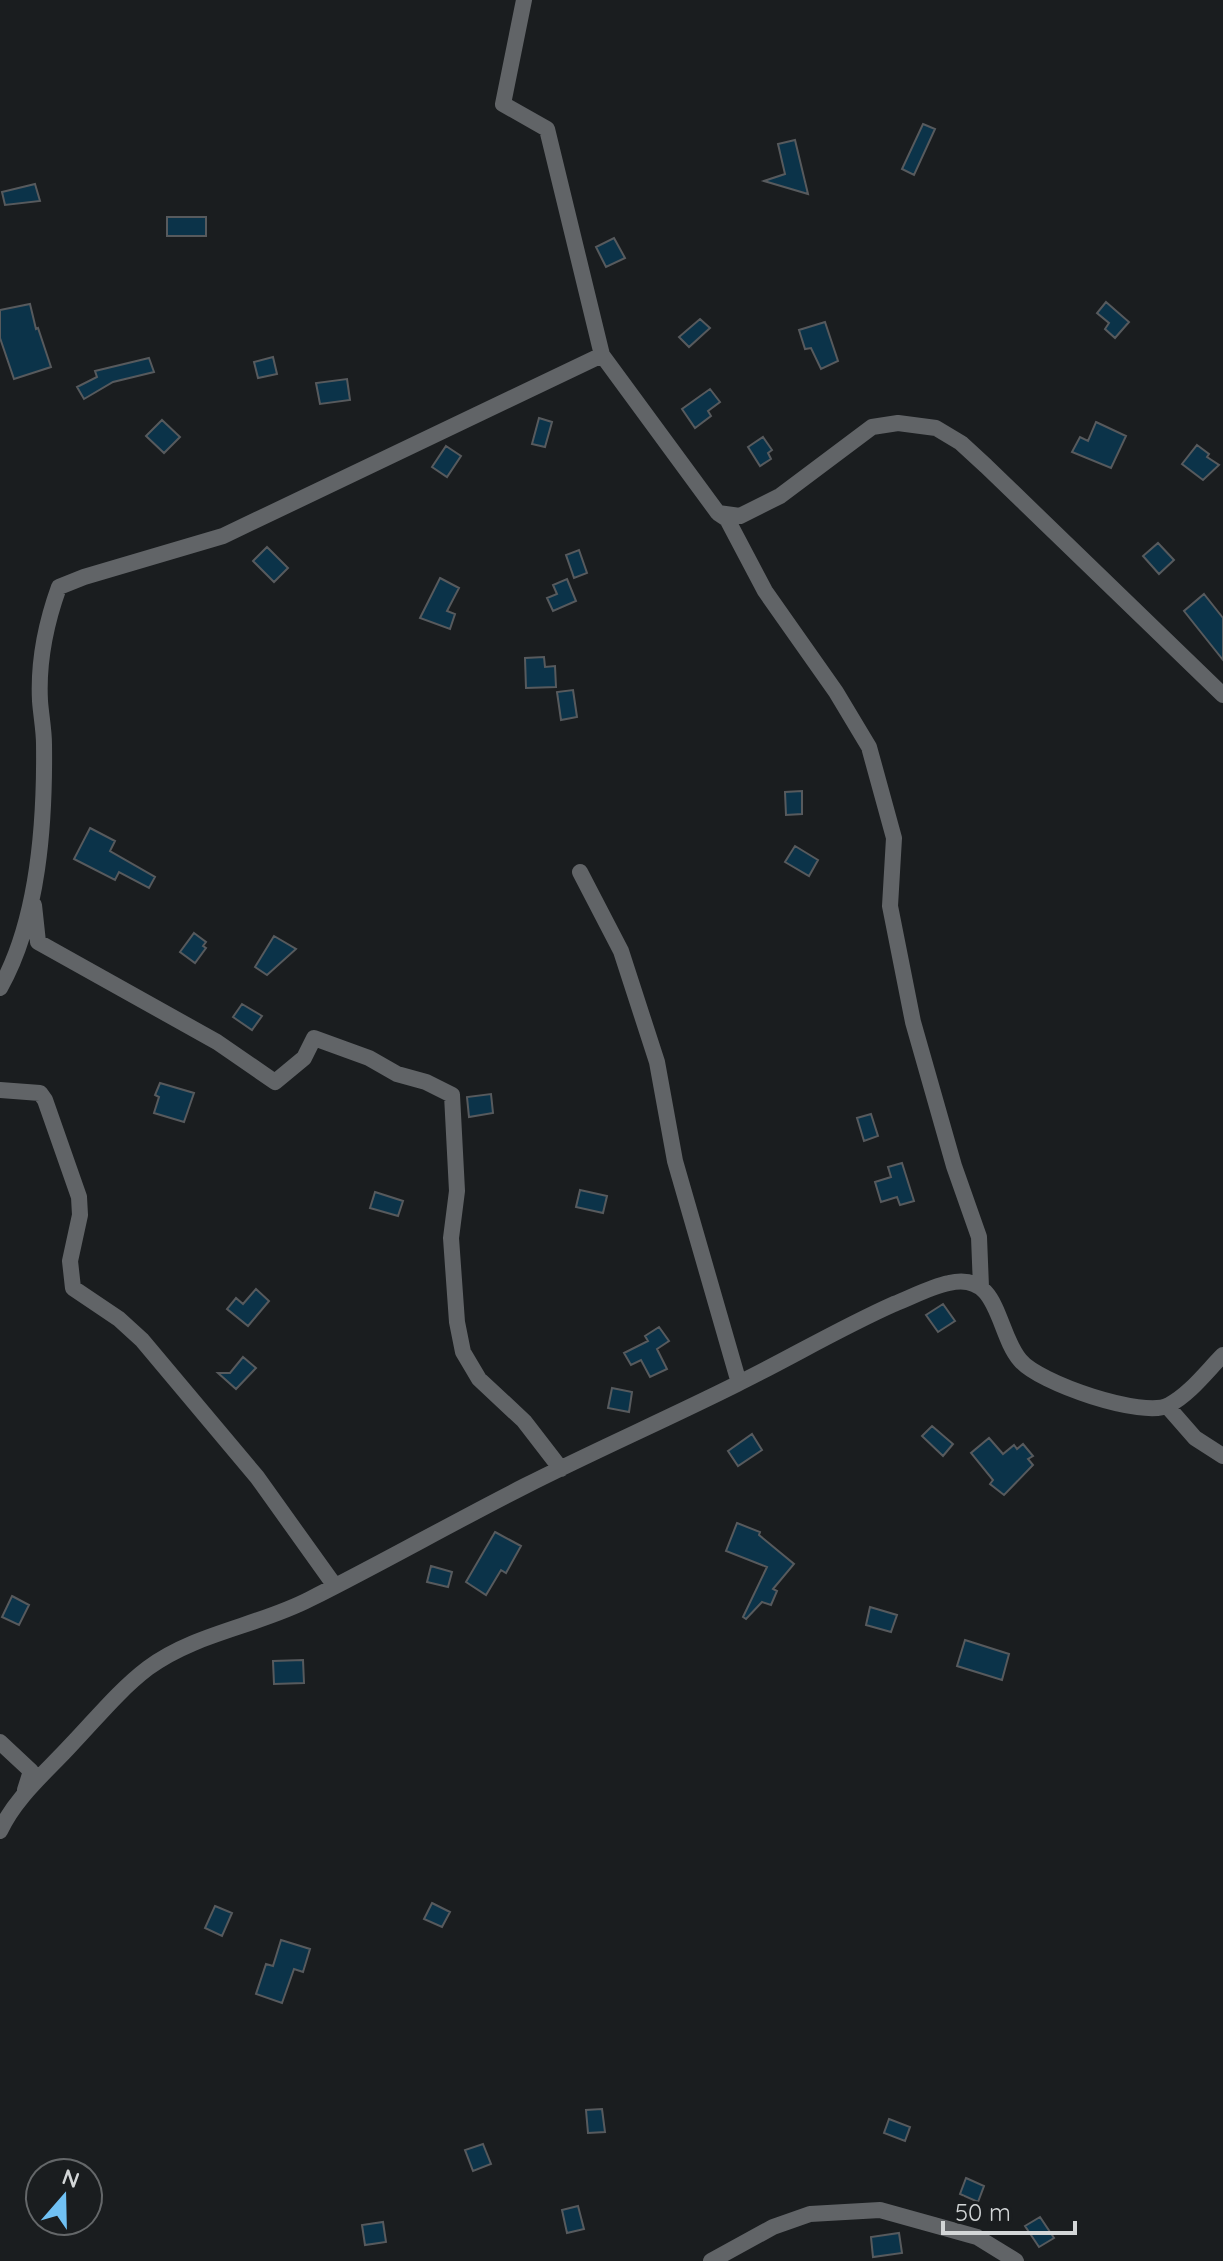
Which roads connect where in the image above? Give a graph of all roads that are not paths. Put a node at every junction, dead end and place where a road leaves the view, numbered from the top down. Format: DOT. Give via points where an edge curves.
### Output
graph roads {
  1 [pos="524,0"];
  2 [pos="602,355"];
  3 [pos="718,513"];
  4 [pos="1223,695"];
  5 [pos="580,872"];
  6 [pos="33,895"];
  7 [pos="0,988"];
  8 [pos="0,1090"];
  9 [pos="981,1287"];
  10 [pos="1223,1355"];
  11 [pos="739,1383"];
  12 [pos="1167,1406"];
  13 [pos="1223,1456"];
  14 [pos="561,1469"];
  15 [pos="335,1586"];
  16 [pos="0,1742"];
  17 [pos="23,1796"];
  18 [pos="0,1831"];
  19 [pos="711,2261"];
  20 [pos="1016,2261"];
  1 -- 2 [label="street" via="503,104 547,129"];
  2 -- 3 [label="street"];
  2 -- 6 [label="street" via="223,536 59,587 44,643 40,699 45,741"];
  3 -- 4 [label="street" via="740,516 780,496 872,427 898,423 936,428 986,466"];
  3 -- 9 [label="street" via="727,519 765,591 869,747 894,838 890,906 913,1022 979,1237"];
  5 -- 11 [label="street" via="621,951 657,1062 675,1161"];
  6 -- 7 [label="street"];
  6 -- 14 [label="street" via="38,942 217,1042 275,1082 304,1058 314,1038 452,1095 457,1191 451,1238 463,1352 479,1379 524,1421"];
  8 -- 15 [label="street" via="40,1093 45,1100 79,1197 70,1261 75,1290 142,1340 248,1466"];
  9 -- 11 [label="street" via="966,1280 920,1293 846,1325"];
  9 -- 12 [label="street" via="1018,1359 1035,1375 1136,1407"];
  10 -- 12 [label="street"];
  11 -- 14 [label="street"];
  12 -- 13 [label="street" via="1195,1438"];
  14 -- 15 [label="street"];
  15 -- 17 [label="street" via="292,1608 204,1638 151,1666"];
  16 -- 17 [label="street" via="31,1771"];
  17 -- 18 [label="street"];
  19 -- 20 [label="street" via="773,2227 810,2214 880,2210 977,2237"];
}
